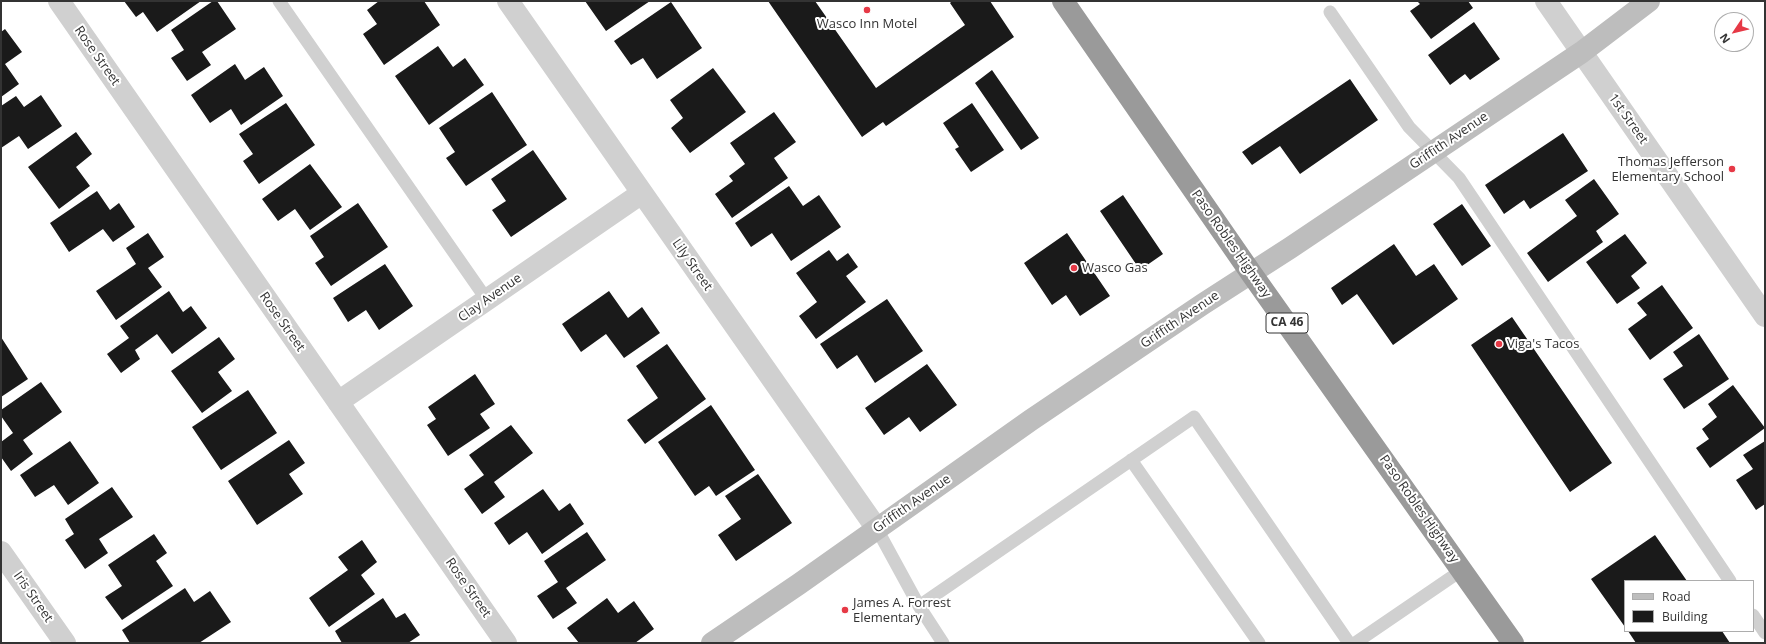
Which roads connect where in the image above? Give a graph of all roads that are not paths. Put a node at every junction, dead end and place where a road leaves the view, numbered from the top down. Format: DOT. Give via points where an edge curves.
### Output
graph roads {
  1 [pos="59,1"];
  2 [pos="279,1"];
  3 [pos="508,1"];
  4 [pos="1063,1"];
  5 [pos="1546,1"];
  6 [pos="1649,1"];
  7 [pos="1330,12"];
  8 [pos="1582,52"];
  9 [pos="1434,152"];
  10 [pos="642,193"];
  11 [pos="1251,273"];
  12 [pos="487,300"];
  13 [pos="1765,316"];
  14 [pos="338,402"];
  15 [pos="1132,460"];
  16 [pos="877,529"];
  17 [pos="1,552"];
  18 [pos="1462,570"];
  19 [pos="1729,580"];
  20 [pos="919,606"];
  21 [pos="1754,617"];
  22 [pos="1765,633"];
  23 [pos="65,643"];
  24 [pos="506,643"];
  25 [pos="712,643"];
  26 [pos="943,643"];
  27 [pos="1259,643"];
  28 [pos="1349,643"];
  29 [pos="1355,643"];
  30 [pos="1513,643"];
  1 -- 14 [label="street, Rose Street"];
  2 -- 12 [label="lane"];
  3 -- 10 [label="street, Lily Street"];
  4 -- 11 [label="highway, Paso Robles Highway / CA 46"];
  5 -- 8 [label="street, 1st Street"];
  6 -- 8 [label="street, Griffith Avenue"];
  7 -- 9 [label="lane" via="1409,127"];
  8 -- 9 [label="street, Griffith Avenue"];
  8 -- 13 [label="street, 1st Street"];
  9 -- 11 [label="street, Griffith Avenue"];
  9 -- 19 [label="lane" via="1459,178"];
  10 -- 12 [label="street, Clay Avenue"];
  10 -- 16 [label="street, Lily Street"];
  11 -- 16 [label="street, Griffith Avenue" via="1031,420"];
  11 -- 18 [label="highway, Paso Robles Highway / CA 46"];
  12 -- 14 [label="street, Clay Avenue"];
  14 -- 24 [label="street, Rose Street"];
  15 -- 20 [label="lane"];
  15 -- 27 [label="lane"];
  15 -- 28 [label="lane" via="1194,417"];
  16 -- 20 [label="lane"];
  16 -- 25 [label="street, Griffith Avenue"];
  17 -- 23 [label="street, Iris Street"];
  18 -- 29 [label="lane"];
  18 -- 30 [label="highway, Paso Robles Highway / CA 46"];
  20 -- 26 [label="lane"];
  21 -- 22 [label="lane"];
}
